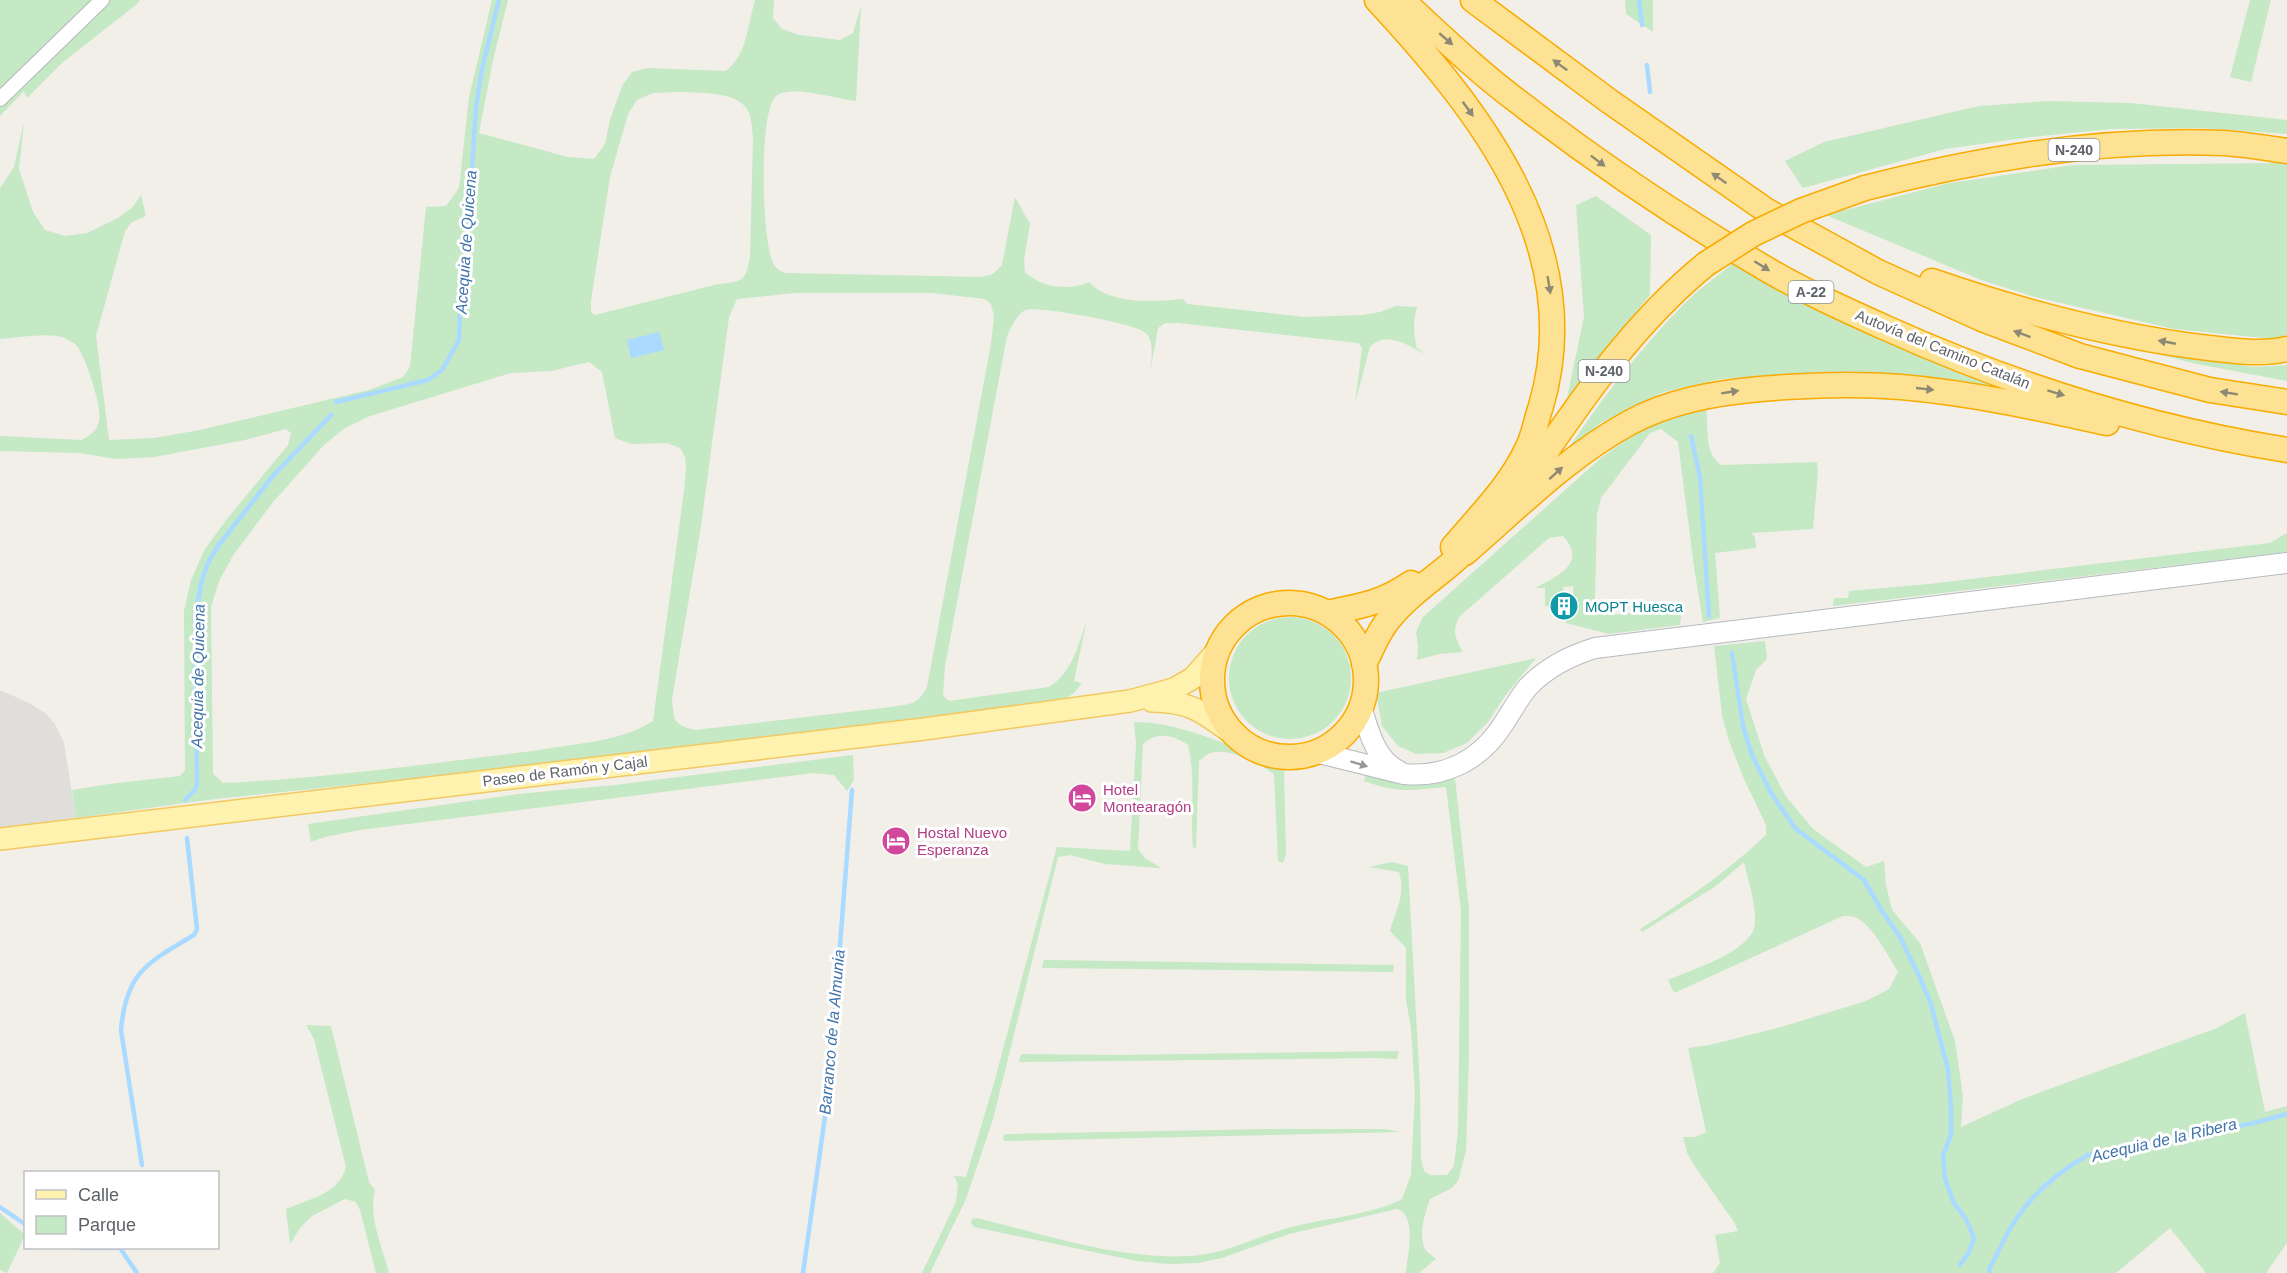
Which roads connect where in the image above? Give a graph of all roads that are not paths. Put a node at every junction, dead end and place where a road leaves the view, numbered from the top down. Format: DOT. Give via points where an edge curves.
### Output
graph roads {
  1 [pos="102,0"];
  2 [pos="1377,0"];
  3 [pos="1402,0"];
  4 [pos="1473,0"];
  5 [pos="0,99"];
  6 [pos="2287,151"];
  7 [pos="1767,211"];
  8 [pos="2287,349"];
  9 [pos="2287,402"];
  10 [pos="2287,451"];
  11 [pos="1459,550"];
  12 [pos="2287,563"];
  13 [pos="1331,612"];
  14 [pos="1381,612"];
  15 [pos="1216,652"];
  16 [pos="1364,664"];
  17 [pos="1130,701"];
  18 [pos="1361,707"];
  19 [pos="1233,734"];
  20 [pos="1315,752"];
  21 [pos="1404,774"];
  22 [pos="0,839"];
  1 -- 5 [label="street"];
  2 -- 11 [label="highway, one-way" via="1418,44 1491,140 1512,177 1545,261 1552,302 1548,379 1528,448"];
  3 -- 10 [label="highway, Autovía del Camino Catalán / A-22, one-way" via="1514,99 1614,172 1769,270 1921,344 2035,386 2189,431"];
  7 -- 4 [label="highway, one-way"];
  6 -- 11 [label="highway, N-240, bridge" via="2225,143 2157,143 1959,165 1865,188 1801,211 1753,234 1706,264 1659,305 1576,409 1519,492"];
  8 -- 7 [label="highway, one-way" via="2246,352 2181,345 2000,304 1899,270"];
  9 -- 7 [label="highway, one-way" via="2210,390 2080,357 1878,272"];
  11 -- 10 [label="highway, one-way" via="1566,464 1630,423 1681,402 1740,391 1857,385 1942,391 2173,436"];
  11 -- 14 [label="highway, N-240" via="1401,605"];
  12 -- 21 [label="street" via="1595,648 1567,658 1539,676 1477,755 1450,769"];
  13 -- 14 [label="highway"];
  13 -- 15 [label="highway" via="1296,603 1257,609 1226,634"];
  13 -- 16 [label="highway" via="1348,630"];
  14 -- 16 [label="highway"];
  15 -- 17 [label="main road" via="1193,678 1174,689"];
  15 -- 19 [label="highway" via="1213,695 1222,720"];
  16 -- 18 [label="highway"];
  17 -- 19 [label="main road" via="1174,701 1200,710"];
  17 -- 22 [label="main road, Paseo de Ramón y Cajal"];
  18 -- 20 [label="highway" via="1350,727"];
  18 -- 21 [label="street" via="1378,752 1392,768"];
  19 -- 20 [label="highway" via="1271,755 1293,757"];
  20 -- 21 [label="street, one-way"];
}
